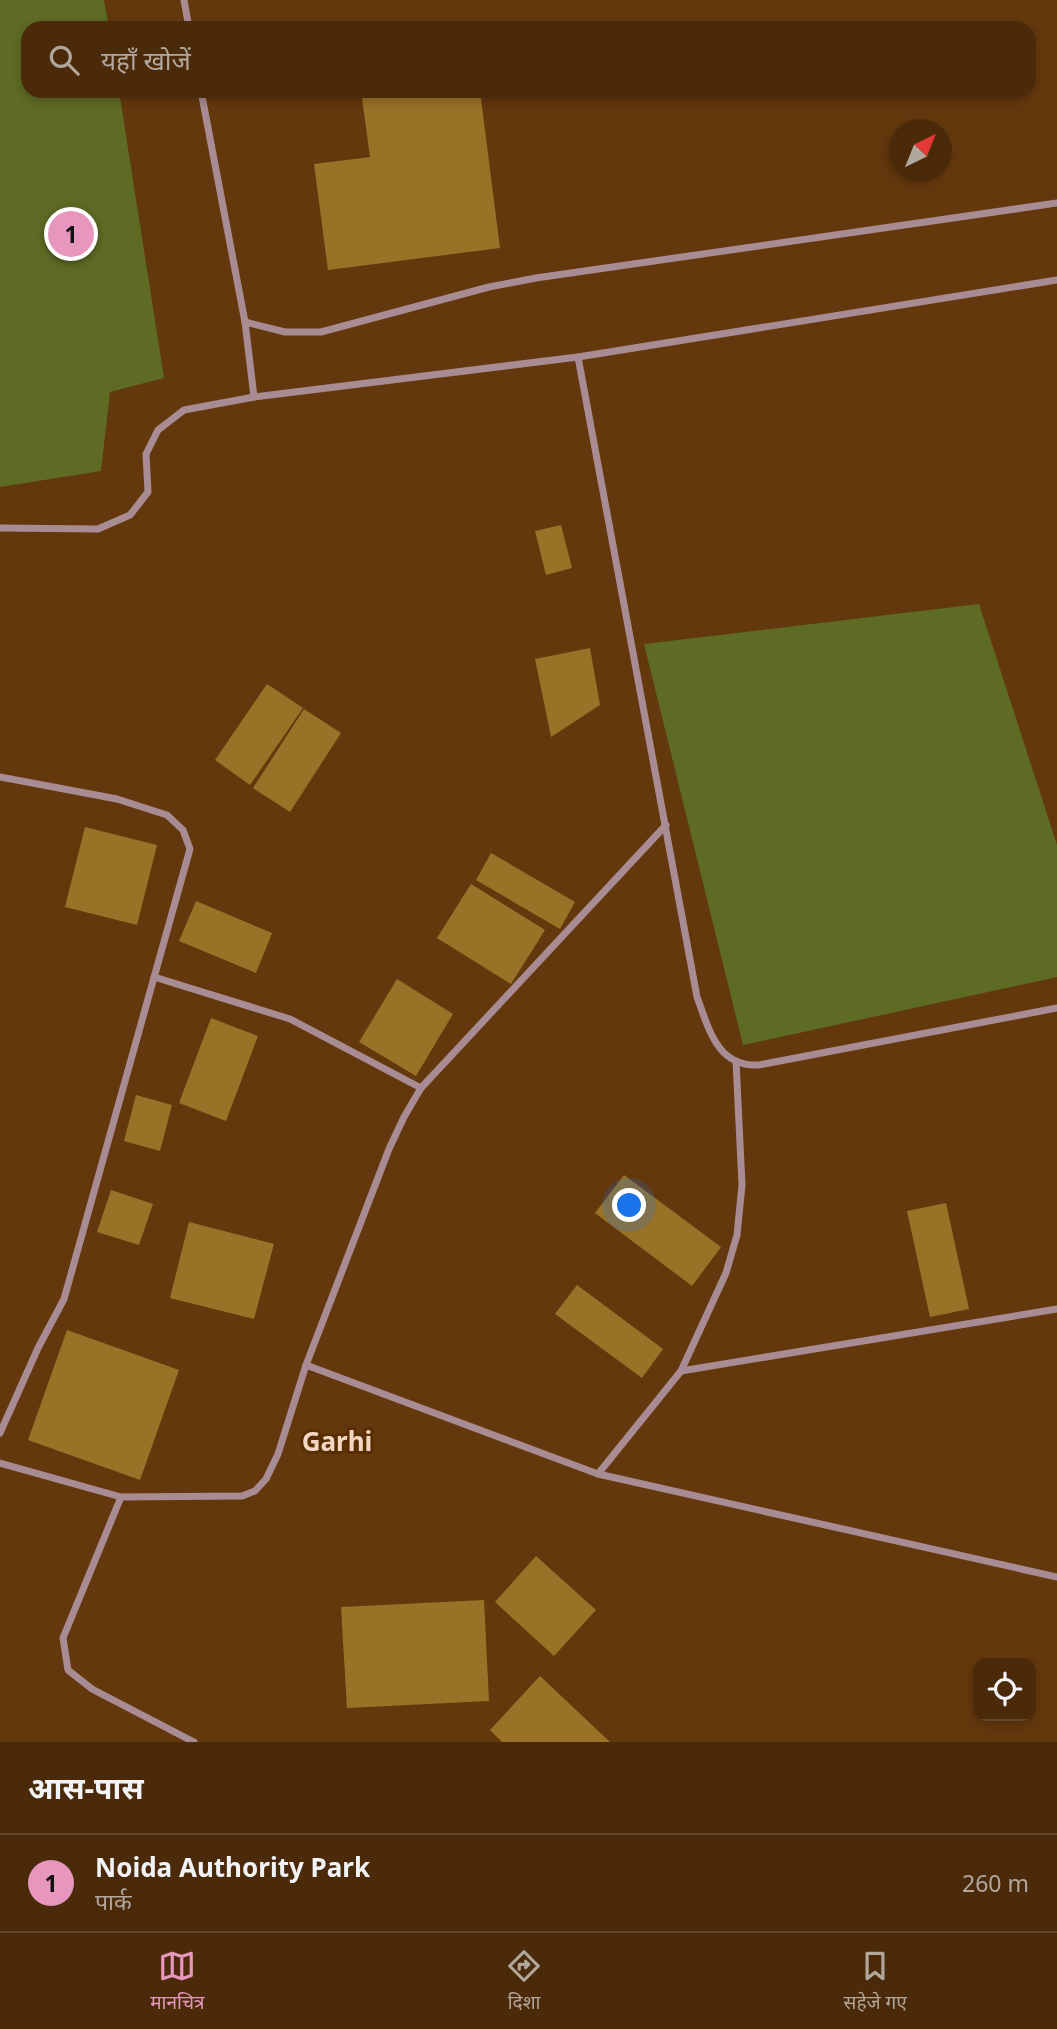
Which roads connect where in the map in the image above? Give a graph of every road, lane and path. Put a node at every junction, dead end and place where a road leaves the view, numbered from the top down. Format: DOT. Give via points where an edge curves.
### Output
graph roads {
  1 [pos="184,0"];
  2 [pos="188,21"];
  3 [pos="202,98"];
  4 [pos="1057,203"];
  5 [pos="1057,280"];
  6 [pos="246,322"];
  7 [pos="578,357"];
  8 [pos="254,397"];
  9 [pos="0,528"];
  10 [pos="0,777"];
  11 [pos="666,825"];
  12 [pos="154,977"];
  13 [pos="1057,1008"];
  14 [pos="736,1061"];
  15 [pos="421,1088"];
  16 [pos="1057,1309"];
  17 [pos="306,1365"];
  18 [pos="681,1371"];
  19 [pos="0,1433"];
  20 [pos="0,1463"];
  21 [pos="598,1474"];
  22 [pos="121,1497"];
  23 [pos="1055,1576"];
  24 [pos="194,1742"];
  1 -- 2 [label="street"];
  3 -- 6 [label="street"];
  4 -- 6 [label="street" via="536,278 321,332 285,332"];
  5 -- 7 [label="street"];
  6 -- 8 [label="street"];
  7 -- 8 [label="street"];
  7 -- 11 [label="street"];
  8 -- 9 [label="street" via="184,410 158,430 146,454 148,492 130,515 98,529"];
  10 -- 12 [label="street" via="117,799 167,815 183,830 190,849"];
  11 -- 14 [label="street" via="698,997 713,1039"];
  11 -- 15 [label="street"];
  12 -- 15 [label="street" via="290,1019"];
  12 -- 19 [label="street" via="64,1299"];
  13 -- 14 [label="street" via="759,1065"];
  14 -- 18 [label="street" via="742,1185 737,1235 726,1273"];
  15 -- 17 [label="street" via="389,1149"];
  16 -- 18 [label="street"];
  17 -- 21 [label="street"];
  17 -- 22 [label="street" via="278,1454 255,1491 242,1496"];
  18 -- 21 [label="street"];
  20 -- 22 [label="street"];
  21 -- 23 [label="street"];
  22 -- 24 [label="street" via="63,1638 68,1670 92,1689"];
}
